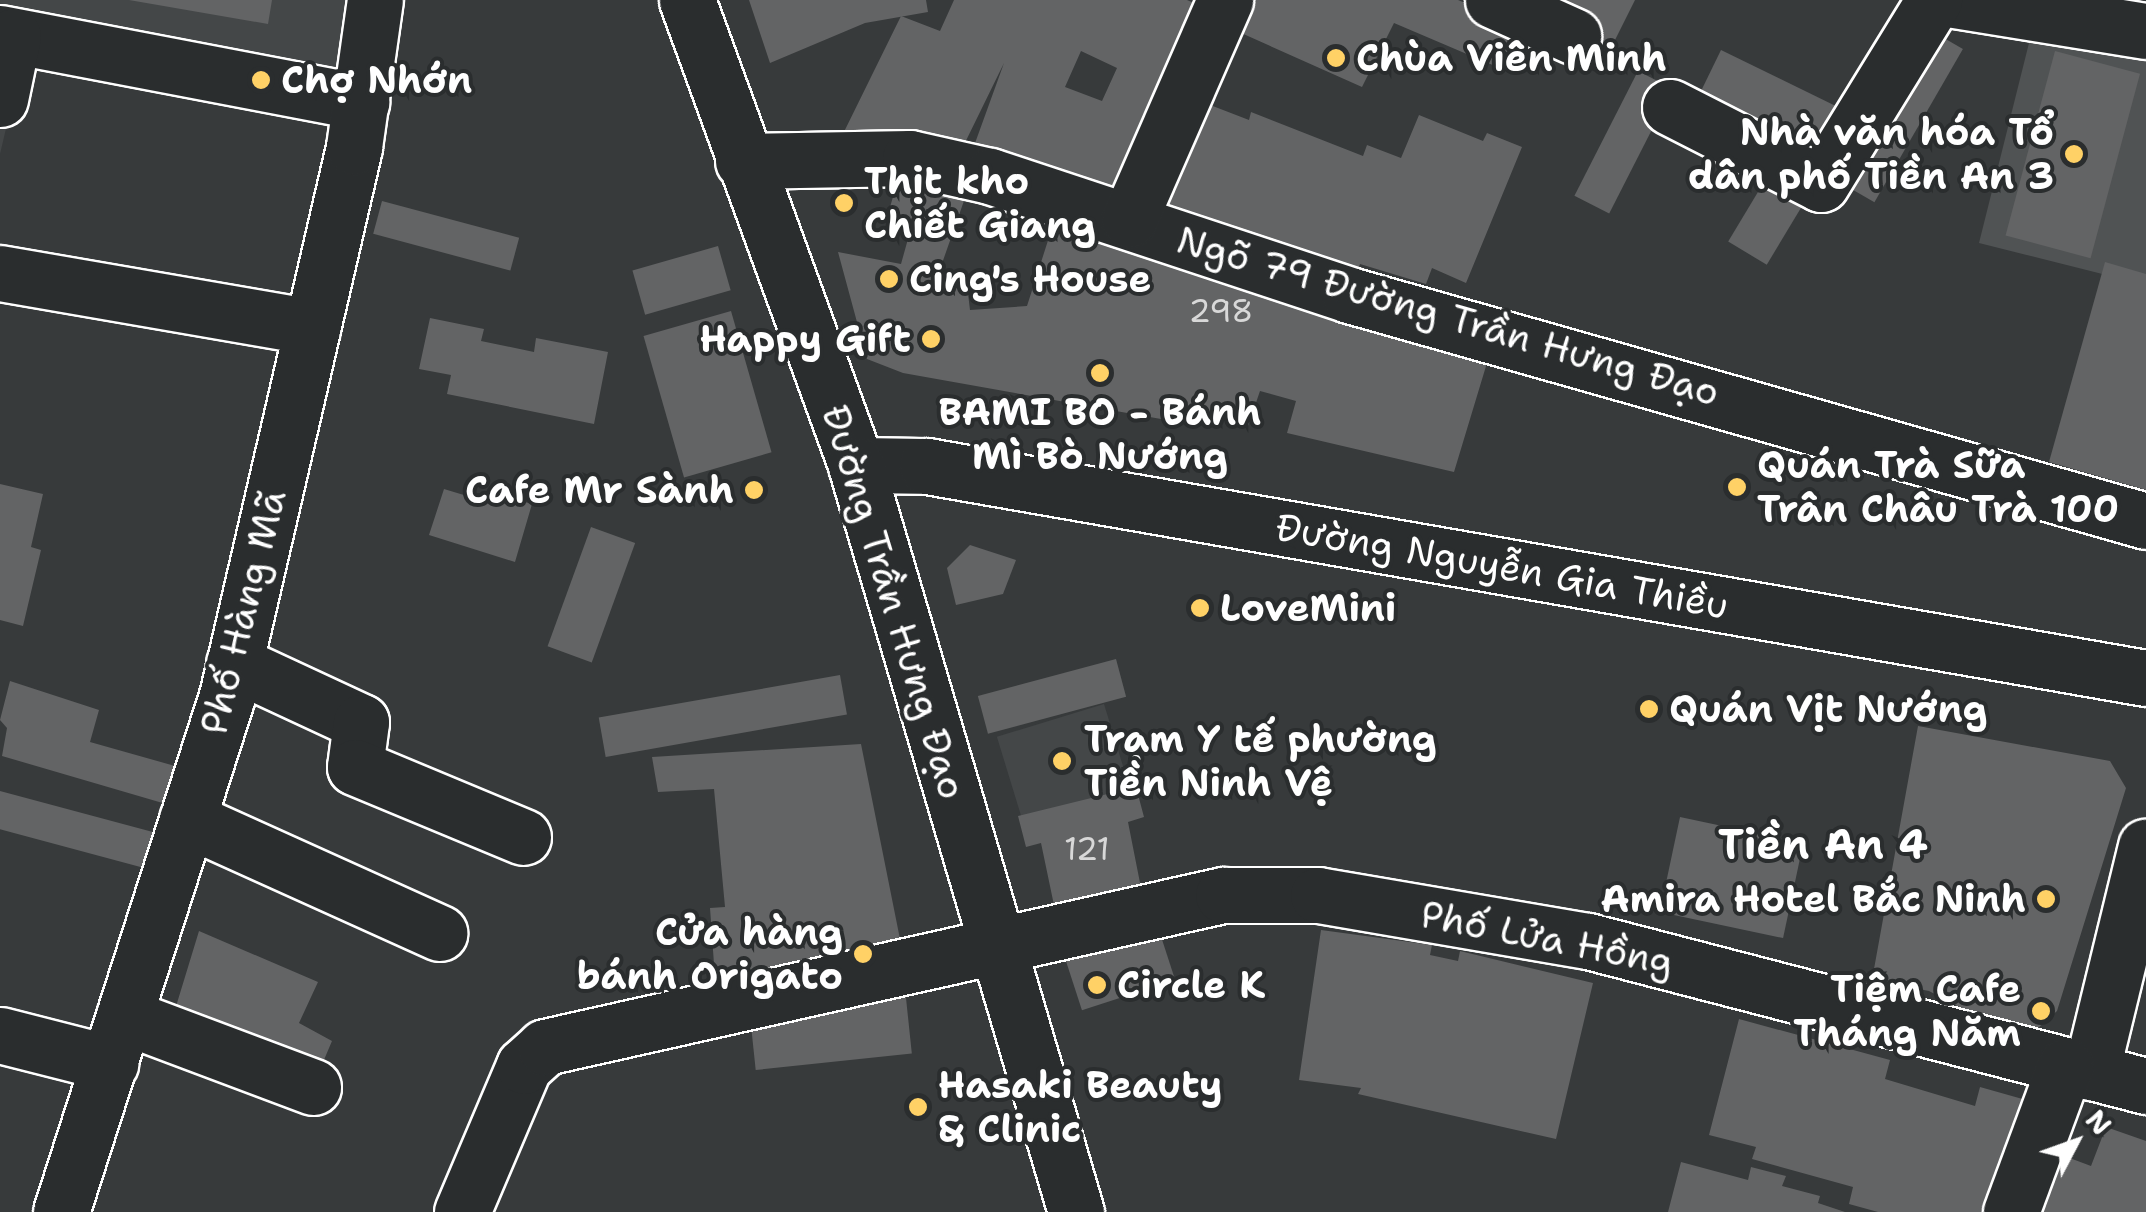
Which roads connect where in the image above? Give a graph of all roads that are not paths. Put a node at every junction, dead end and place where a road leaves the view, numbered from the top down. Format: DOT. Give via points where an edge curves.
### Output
graph roads {
  1 [pos="376,0"];
  2 [pos="687,0"];
  3 [pos="1225,0"];
  4 [pos="1493,0"];
  5 [pos="1934,0"];
  6 [pos="1954,0"];
  7 [pos="2146,31"];
  8 [pos="6,34"];
  9 [pos="1573,36"];
  10 [pos="0,98"];
  11 [pos="361,102"];
  12 [pos="1670,106"];
  13 [pos="743,161"];
  14 [pos="1129,220"];
  15 [pos="0,273"];
  16 [pos="312,327"];
  17 [pos="856,465"];
  18 [pos="2146,520"];
  19 [pos="234,663"];
  20 [pos="2146,678"];
  21 [pos="187,819"];
  22 [pos="523,836"];
  23 [pos="2146,847"];
  24 [pos="438,933"];
  25 [pos="2136,934"];
  26 [pos="996,943"];
  27 [pos="0,1035"];
  28 [pos="117,1039"];
  29 [pos="2078,1069"];
  30 [pos="2146,1086"];
  31 [pos="313,1087"];
  32 [pos="61,1212"];
  33 [pos="462,1212"];
  34 [pos="1076,1212"];
  35 [pos="2012,1212"];
  1 -- 11 [label="street, Phố Hàng Mã"];
  2 -- 13 [label="street, Đường Trần Hưng Đạo"];
  3 -- 14 [label="street"];
  4 -- 9 [label="street"];
  5 -- 12 [label="street" via="1822,184"];
  6 -- 7 [label="street"];
  8 -- 10 [label="street"];
  8 -- 11 [label="street"];
  11 -- 16 [label="street, Phố Hàng Mã"];
  13 -- 14 [label="street, Ngõ 79 Đường Trần Hưng Đạo" via="910,158"];
  13 -- 17 [label="street, Đường Trần Hưng Đạo"];
  14 -- 18 [label="street, Ngõ 79 Đường Trần Hưng Đạo" via="1349,295"];
  15 -- 16 [label="street"];
  16 -- 19 [label="street, Phố Hàng Mã"];
  17 -- 20 [label="street, Đường Nguyễn Gia Thiều" via="926,466"];
  17 -- 26 [label="street, Đường Trần Hưng Đạo"];
  19 -- 21 [label="street, Phố Hàng Mã"];
  19 -- 22 [label="street" via="361,722 355,767"];
  21 -- 24 [label="street"];
  21 -- 28 [label="street, Phố Hàng Mã"];
  23 -- 25 [label="street"];
  25 -- 29 [label="street"];
  26 -- 29 [label="street, Phố Lửa Hồng" via="1223,894 1318,895 1588,941"];
  26 -- 33 [label="street, Phố Lửa Hồng" via="546,1048 524,1066"];
  26 -- 34 [label="street, Đường Trần Hưng Đạo"];
  27 -- 28 [label="street"];
  28 -- 31 [label="street"];
  28 -- 32 [label="street, Phố Hàng Mã"];
  29 -- 30 [label="street, Phố Lửa Hồng"];
  29 -- 35 [label="street"];
}
